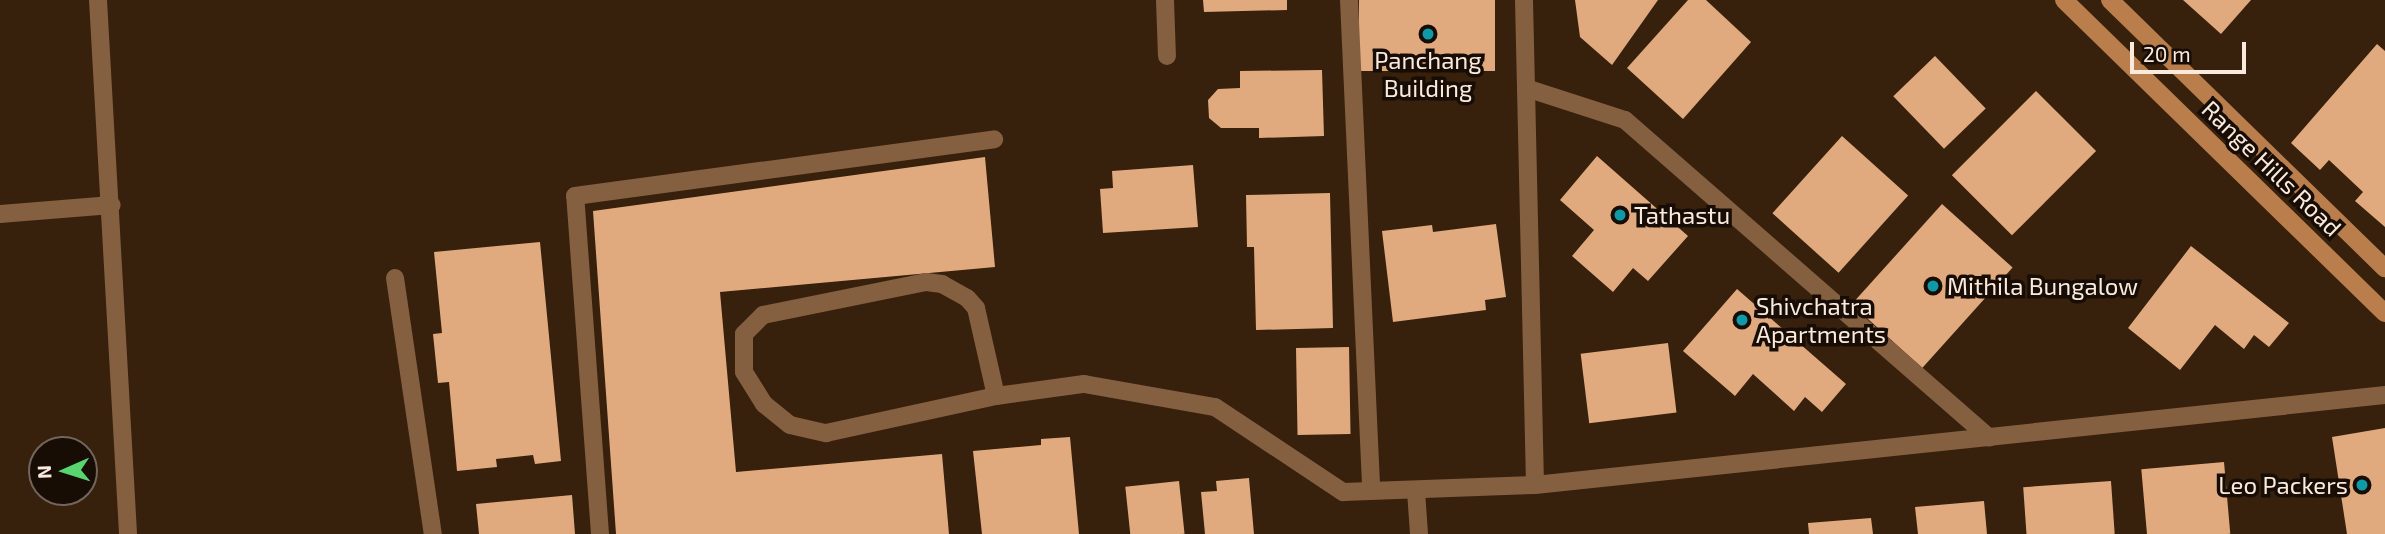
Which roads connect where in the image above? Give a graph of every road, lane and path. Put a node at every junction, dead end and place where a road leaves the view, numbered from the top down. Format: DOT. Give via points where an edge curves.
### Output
graph roads {
  1 [pos="98,0"];
  2 [pos="1165,0"];
  3 [pos="1349,0"];
  4 [pos="1524,0"];
  5 [pos="2064,0"];
  6 [pos="2110,0"];
  7 [pos="1167,56"];
  8 [pos="1526,88"];
  9 [pos="994,139"];
  10 [pos="112,205"];
  11 [pos="0,214"];
  12 [pos="2385,268"];
  13 [pos="395,278"];
  14 [pos="2385,313"];
  15 [pos="2385,395"];
  16 [pos="996,396"];
  17 [pos="1989,438"];
  18 [pos="1535,485"];
  19 [pos="1371,491"];
  20 [pos="1416,491"];
  21 [pos="128,534"];
  22 [pos="433,534"];
  23 [pos="600,534"];
  24 [pos="1419,534"];
  1 -- 10 [label="street"];
  2 -- 7 [label="street"];
  3 -- 19 [label="street"];
  4 -- 8 [label="street"];
  5 -- 14 [label="main road, Range Hills Road"];
  6 -- 12 [label="main road"];
  8 -- 17 [label="street" via="1625,120"];
  8 -- 18 [label="street"];
  9 -- 23 [label="street" via="575,197"];
  10 -- 11 [label="street"];
  10 -- 21 [label="street"];
  13 -- 22 [label="street"];
  15 -- 17 [label="street"];
  16 -- 16 [label="street" via="826,433 790,425 764,404 744,372 744,334 763,315 926,282 942,285 976,308"];
  16 -- 19 [label="street" via="1084,384 1215,407 1343,492"];
  17 -- 18 [label="street"];
  18 -- 20 [label="street"];
  19 -- 20 [label="street"];
  20 -- 24 [label="street"];
}
